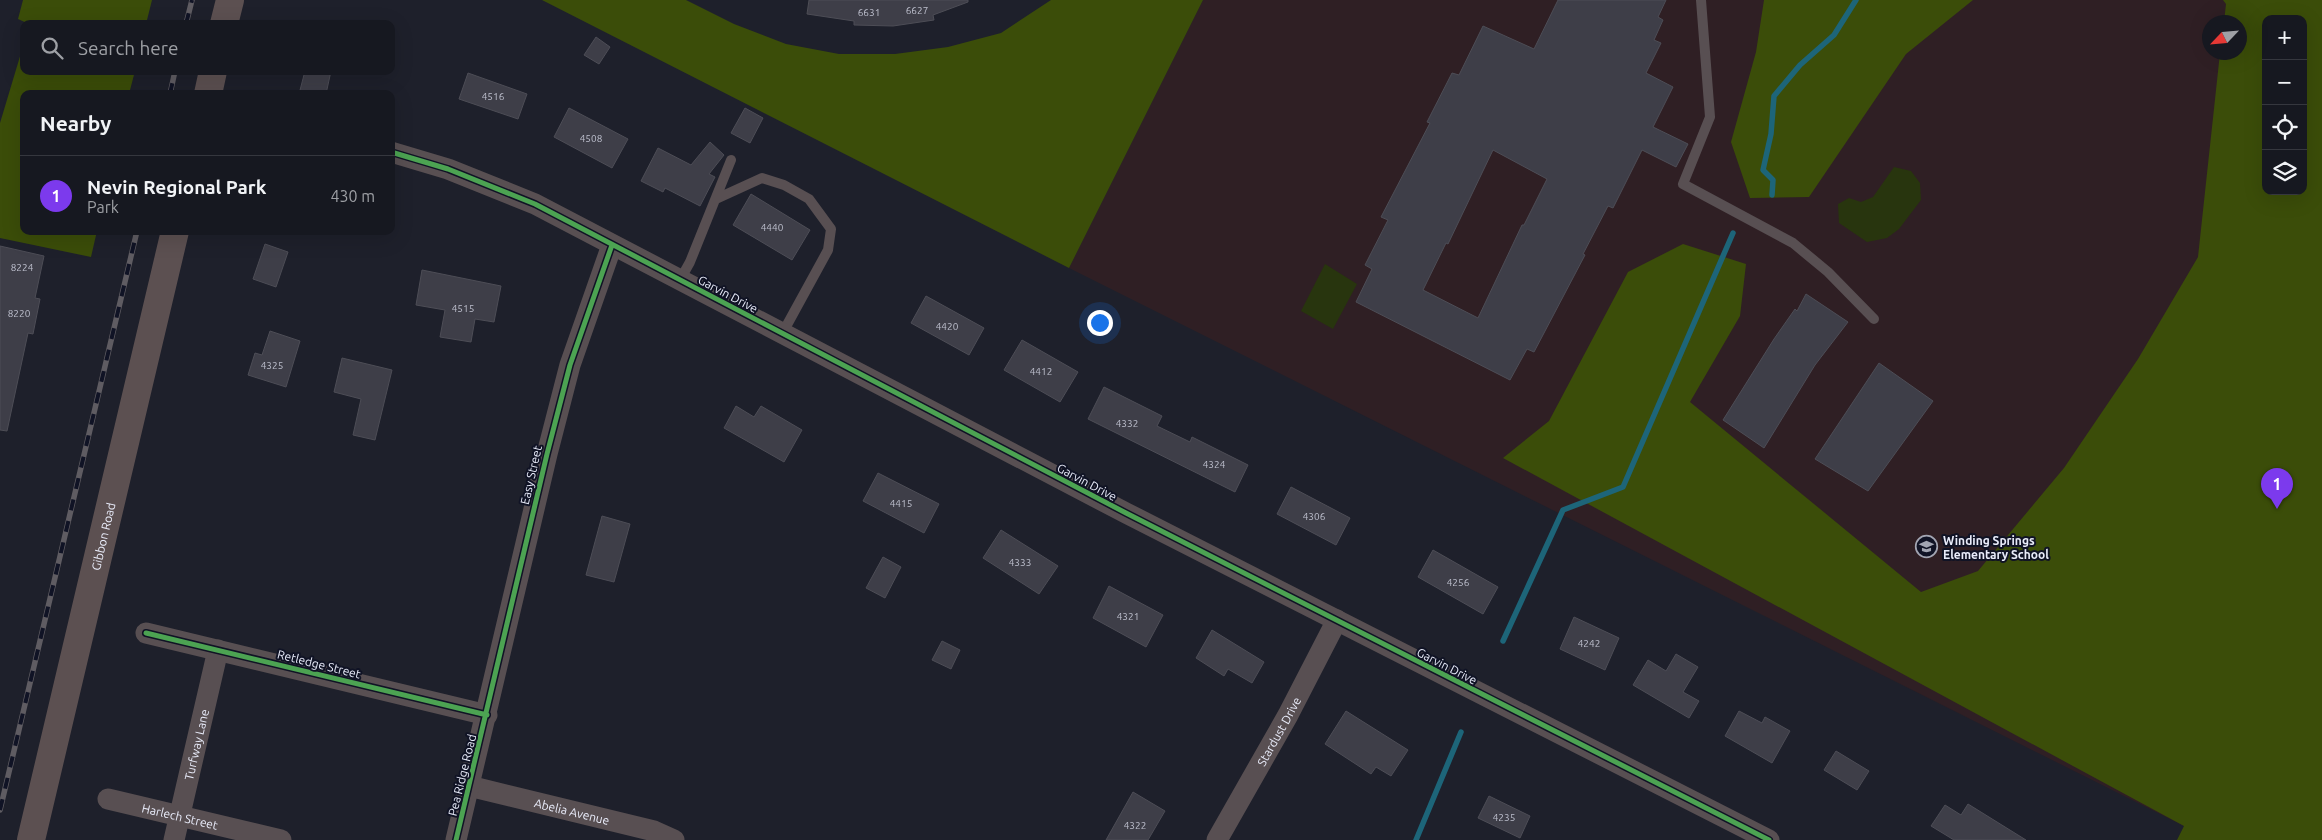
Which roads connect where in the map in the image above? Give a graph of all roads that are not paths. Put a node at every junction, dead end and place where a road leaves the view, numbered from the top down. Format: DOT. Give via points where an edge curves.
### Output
graph roads {
  1 [pos="230,0"];
  2 [pos="1701,0"];
  3 [pos="225,20"];
  4 [pos="212,75"];
  5 [pos="209,90"];
  6 [pos="395,153"];
  7 [pos="731,160"];
  8 [pos="716,199"];
  9 [pos="174,235"];
  10 [pos="612,245"];
  11 [pos="680,280"];
  12 [pos="1874,319"];
  13 [pos="782,334"];
  14 [pos="1337,620"];
  15 [pos="146,633"];
  16 [pos="218,650"];
  17 [pos="487,715"];
  18 [pos="469,786"];
  19 [pos="108,799"];
  20 [pos="180,816"];
  21 [pos="31,840"];
  22 [pos="174,840"];
  23 [pos="281,840"];
  24 [pos="456,840"];
  25 [pos="674,840"];
  26 [pos="1217,840"];
  27 [pos="1769,840"];
  1 -- 3 [label="main road"];
  2 -- 12 [label="lane" via="1710,117 1683,184 1793,243 1828,272"];
  4 -- 5 [label="main road"];
  6 -- 10 [label="street, Garvin Drive" via="506,191"];
  7 -- 8 [label="lane"];
  8 -- 11 [label="lane"];
  8 -- 13 [label="lane" via="762,178 784,184 809,199 831,229 828,250"];
  9 -- 21 [label="main road, Gibbon Road"];
  10 -- 11 [label="street, Garvin Drive"];
  10 -- 17 [label="street, Easy Street" via="567,374"];
  11 -- 13 [label="street, Garvin Drive"];
  13 -- 14 [label="street, Garvin Drive"];
  14 -- 26 [label="street, Stardust Drive"];
  14 -- 27 [label="street, Garvin Drive"];
  15 -- 16 [label="street, Retledge Street"];
  16 -- 17 [label="street, Retledge Street"];
  16 -- 20 [label="street, Turfway Lane"];
  17 -- 18 [label="street, Pea Ridge Road"];
  18 -- 24 [label="street, Pea Ridge Road"];
  18 -- 25 [label="street, Abelia Avenue" via="654,831"];
  19 -- 20 [label="street, Harlech Street"];
  20 -- 22 [label="street, Turfway Lane"];
  20 -- 23 [label="street, Harlech Street"];
}
